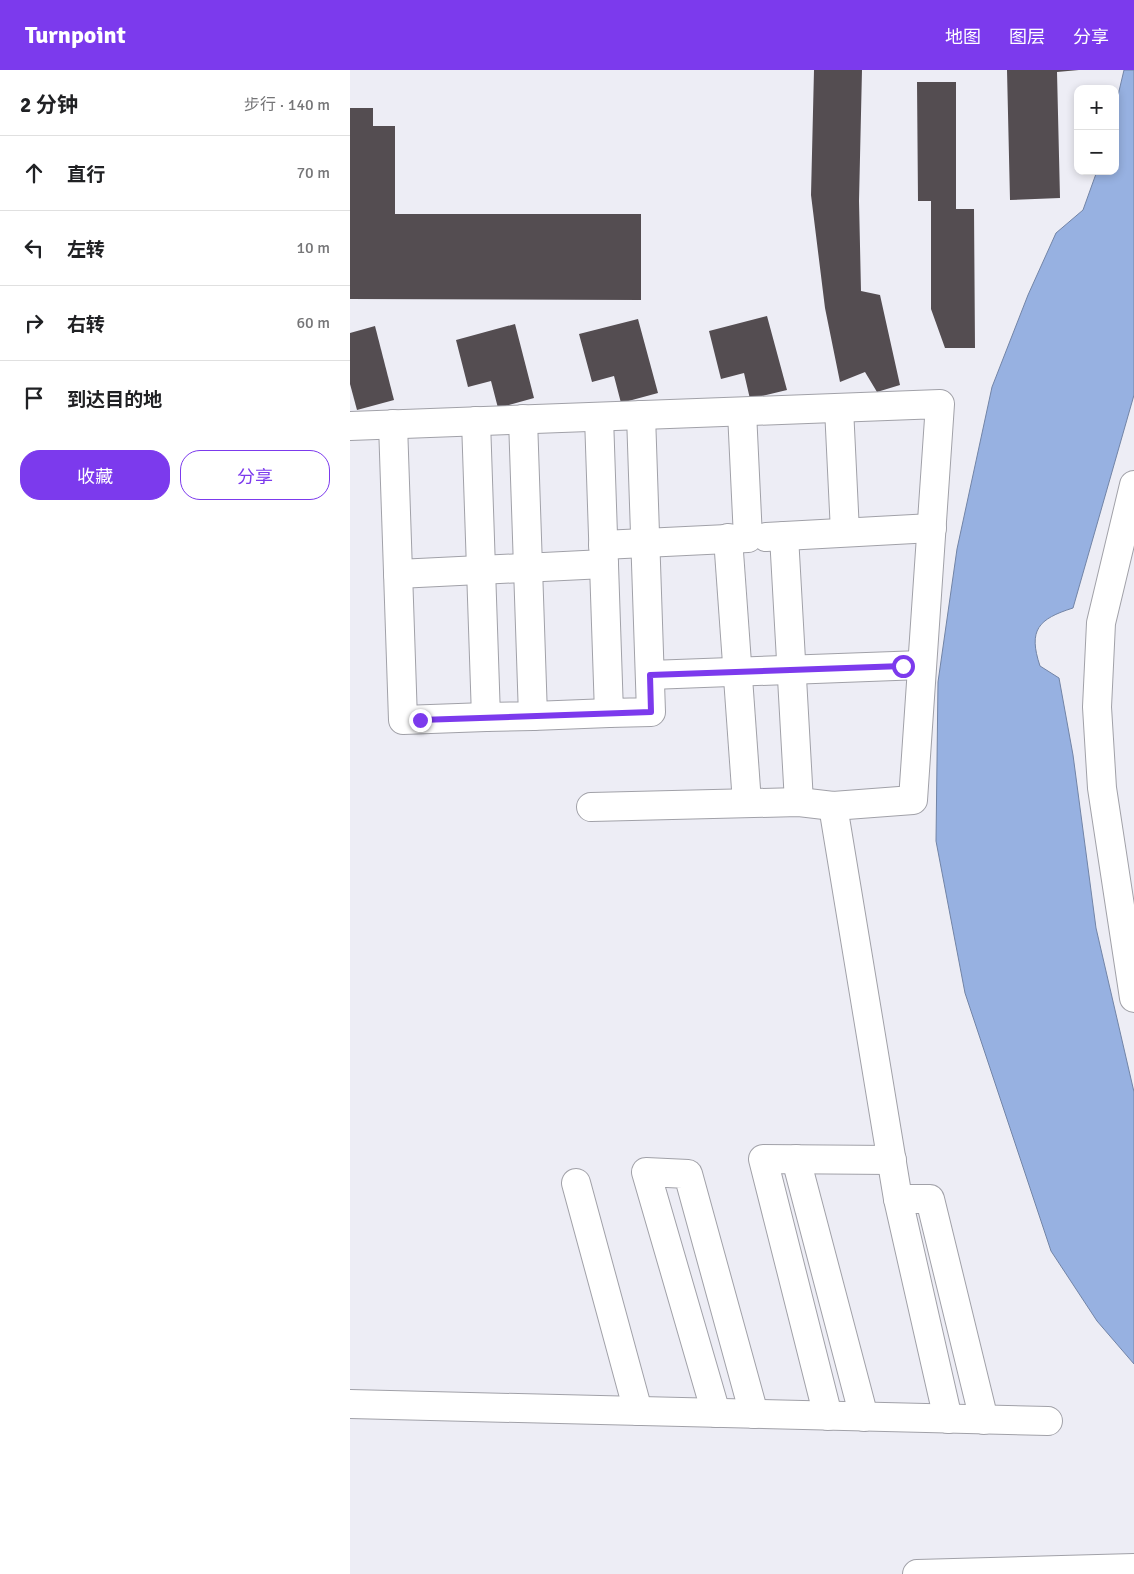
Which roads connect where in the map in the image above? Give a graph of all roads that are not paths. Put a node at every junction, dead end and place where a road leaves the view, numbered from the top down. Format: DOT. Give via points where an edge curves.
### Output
graph roads {
  1 [pos="839,408"];
  2 [pos="742,412"];
  3 [pos="641,415"];
  4 [pos="599,417"];
  5 [pos="524,419"];
  6 [pos="476,421"];
  7 [pos="393,424"];
  8 [pos="350,426"];
  9 [pos="1134,485"];
  10 [pos="932,528"];
  11 [pos="845,532"];
  12 [pos="784,536"];
  13 [pos="738,538"];
  14 [pos="645,542"];
  15 [pos="604,555"];
  16 [pos="528,568"];
  17 [pos="481,570"];
  18 [pos="398,574"];
  19 [pos="922,665"];
  20 [pos="792,670"];
  21 [pos="738,672"];
  22 [pos="650,675"];
  23 [pos="609,713"];
  24 [pos="534,716"];
  25 [pos="486,717"];
  26 [pos="799,802"];
  27 [pos="747,804"];
  28 [pos="832,806"];
  29 [pos="591,807"];
  30 [pos="1134,998"];
  31 [pos="796,1159"];
  32 [pos="892,1160"];
  33 [pos="576,1183"];
  34 [pos="898,1198"];
  35 [pos="350,1404"];
  36 [pos="638,1411"];
  37 [pos="716,1413"];
  38 [pos="754,1414"];
  39 [pos="828,1416"];
  40 [pos="864,1417"];
  41 [pos="948,1419"];
  42 [pos="984,1420"];
  43 [pos="1048,1422"];
  44 [pos="1134,1568"];
  45 [pos="917,1574"];
  1 -- 2 [label="street"];
  1 -- 10 [label="street" via="940,404"];
  1 -- 11 [label="street"];
  2 -- 3 [label="street"];
  2 -- 13 [label="street"];
  3 -- 4 [label="street"];
  3 -- 14 [label="street"];
  4 -- 5 [label="street"];
  4 -- 15 [label="street"];
  5 -- 6 [label="street"];
  5 -- 16 [label="street"];
  6 -- 7 [label="street"];
  6 -- 17 [label="street"];
  7 -- 8 [label="street"];
  7 -- 18 [label="street"];
  9 -- 30 [label="street" via="1101,623 1097,707 1102,788"];
  10 -- 11 [label="street"];
  10 -- 19 [label="street"];
  11 -- 12 [label="street"];
  12 -- 13 [label="street"];
  12 -- 20 [label="street"];
  13 -- 14 [label="street"];
  13 -- 21 [label="street"];
  14 -- 15 [label="street"];
  14 -- 22 [label="street"];
  15 -- 16 [label="street"];
  15 -- 23 [label="street"];
  16 -- 17 [label="street"];
  16 -- 24 [label="street"];
  17 -- 18 [label="street"];
  17 -- 25 [label="street"];
  18 -- 25 [label="street" via="403,720"];
  19 -- 20 [label="street"];
  19 -- 28 [label="street" via="913,800"];
  20 -- 21 [label="street"];
  20 -- 26 [label="street"];
  21 -- 22 [label="street"];
  21 -- 27 [label="street"];
  22 -- 23 [label="street" via="651,712"];
  23 -- 24 [label="street"];
  24 -- 25 [label="street"];
  26 -- 27 [label="street"];
  26 -- 28 [label="street"];
  27 -- 29 [label="street"];
  28 -- 32 [label="street"];
  31 -- 32 [label="street"];
  31 -- 39 [label="street" via="763,1159"];
  31 -- 40 [label="street"];
  32 -- 34 [label="street"];
  33 -- 36 [label="street"];
  34 -- 41 [label="street"];
  34 -- 42 [label="street" via="930,1199"];
  35 -- 36 [label="street"];
  36 -- 37 [label="street"];
  37 -- 38 [label="street"];
  37 -- 38 [label="street" via="646,1172 688,1174"];
  38 -- 39 [label="street"];
  39 -- 40 [label="street"];
  40 -- 41 [label="street"];
  41 -- 42 [label="street"];
  42 -- 43 [label="street"];
  44 -- 45 [label="street"];
}
